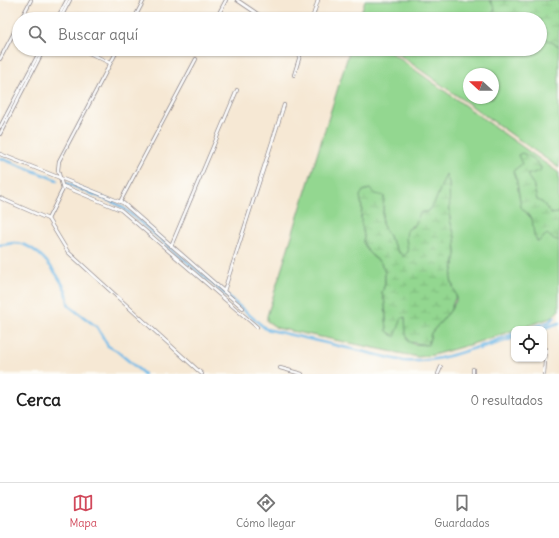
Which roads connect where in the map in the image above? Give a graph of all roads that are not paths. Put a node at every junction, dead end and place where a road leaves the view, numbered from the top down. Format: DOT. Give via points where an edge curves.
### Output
graph roads {
  1 [pos="31,0"];
  2 [pos="69,0"];
  3 [pos="144,0"];
  4 [pos="226,0"];
  5 [pos="237,0"];
  6 [pos="318,0"];
  7 [pos="25,12"];
  8 [pos="63,12"];
  9 [pos="138,12"];
  10 [pos="220,12"];
  11 [pos="255,12"];
  12 [pos="314,12"];
  13 [pos="12,36"];
  14 [pos="39,56"];
  15 [pos="39,56"];
  16 [pos="96,56"];
  17 [pos="114,56"];
  18 [pos="300,56"];
  19 [pos="0,59"];
  20 [pos="196,59"];
  21 [pos="110,63"];
  22 [pos="294,75"];
  23 [pos="237,90"];
  24 [pos="284,105"];
  25 [pos="0,127"];
  26 [pos="0,134"];
  27 [pos="0,154"];
  28 [pos="60,177"];
  29 [pos="63,186"];
  30 [pos="0,198"];
  31 [pos="120,202"];
  32 [pos="48,219"];
  33 [pos="171,246"];
  34 [pos="224,291"];
  35 [pos="243,308"];
  36 [pos="257,326"];
  37 [pos="545,362"];
  38 [pos="441,367"];
  39 [pos="280,368"];
  40 [pos="473,369"];
  41 [pos="202,374"];
  42 [pos="302,374"];
  43 [pos="438,374"];
  44 [pos="473,374"];
  45 [pos="544,374"];
  1 -- 7 [label="street"];
  2 -- 8 [label="street"];
  3 -- 9 [label="street"];
  4 -- 10 [label="street"];
  5 -- 11 [label="street"];
  6 -- 12 [label="street"];
  13 -- 19 [label="street"];
  14 -- 25 [label="street"];
  15 -- 26 [label="street"];
  16 -- 21 [label="street"];
  17 -- 21 [label="street"];
  18 -- 22 [label="street"];
  20 -- 31 [label="street"];
  21 -- 28 [label="street" via="60,158"];
  23 -- 33 [label="street"];
  24 -- 34 [label="street"];
  27 -- 28 [label="street"];
  28 -- 29 [label="street"];
  28 -- 31 [label="street"];
  29 -- 32 [label="street"];
  29 -- 36 [label="street" via="121,210"];
  30 -- 32 [label="street"];
  31 -- 33 [label="street"];
  32 -- 41 [label="street" via="68,252"];
  33 -- 34 [label="street"];
  34 -- 35 [label="street"];
  37 -- 45 [label="street"];
  38 -- 43 [label="street"];
  39 -- 42 [label="street"];
  40 -- 44 [label="street"];
}
